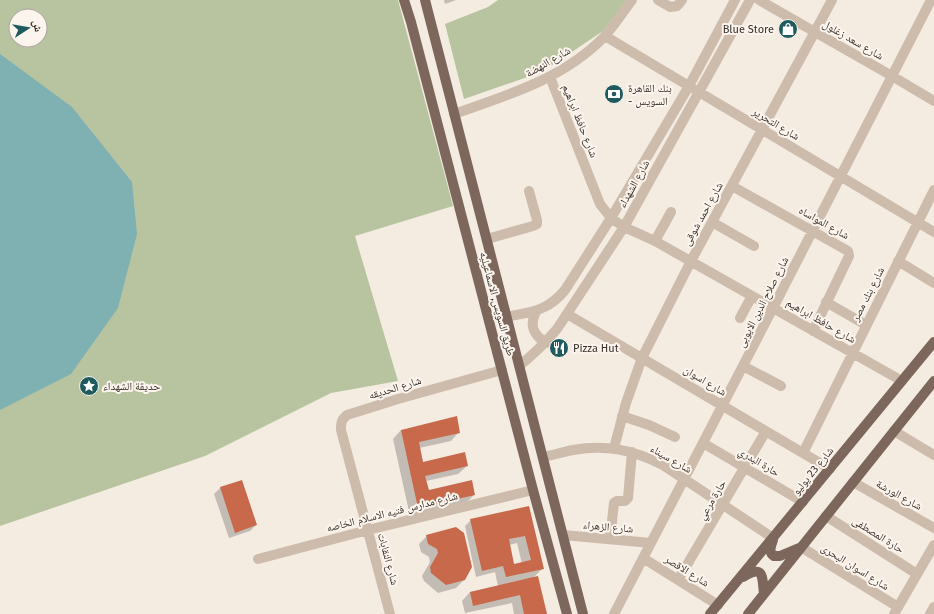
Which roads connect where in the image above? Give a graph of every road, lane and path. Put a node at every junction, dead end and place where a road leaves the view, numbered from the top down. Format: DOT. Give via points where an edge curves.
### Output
graph roads {
  1 [pos="404,0"];
  2 [pos="425,0"];
  3 [pos="632,0"];
  4 [pos="658,0"];
  5 [pos="682,0"];
  6 [pos="735,0"];
  7 [pos="750,0"];
  8 [pos="759,0"];
  9 [pos="832,0"];
  10 [pos="931,0"];
  11 [pos="814,31"];
  12 [pos="605,36"];
  13 [pos="892,76"];
  14 [pos="550,77"];
  15 [pos="688,86"];
  16 [pos="700,92"];
  17 [pos="934,101"];
  18 [pos="454,114"];
  19 [pos="762,130"];
  20 [pos="841,176"];
  21 [pos="732,186"];
  22 [pos="934,190"];
  23 [pos="529,191"];
  24 [pos="671,212"];
  25 [pos="611,218"];
  26 [pos="712,222"];
  27 [pos="918,222"];
  28 [pos="624,227"];
  29 [pos="812,231"];
  30 [pos="934,232"];
  31 [pos="486,239"];
  32 [pos="655,241"];
  33 [pos="754,246"];
  34 [pos="691,261"];
  35 [pos="898,261"];
  36 [pos="934,283"];
  37 [pos="752,296"];
  38 [pos="826,302"];
  39 [pos="773,308"];
  40 [pos="537,310"];
  41 [pos="567,314"];
  42 [pos="506,317"];
  43 [pos="740,318"];
  44 [pos="866,325"];
  45 [pos="813,331"];
  46 [pos="934,342"];
  47 [pos="546,343"];
  48 [pos="852,353"];
  49 [pos="642,358"];
  50 [pos="519,366"];
  51 [pos="743,366"];
  52 [pos="502,370"];
  53 [pos="902,381"];
  54 [pos="781,386"];
  55 [pos="933,386"];
  56 [pos="722,406"];
  57 [pos="622,416"];
  58 [pos="766,431"];
  59 [pos="894,431"];
  60 [pos="675,437"];
  61 [pos="703,442"];
  62 [pos="614,448"];
  63 [pos="632,452"];
  64 [pos="803,453"];
  65 [pos="934,455"];
  66 [pos="543,457"];
  67 [pos="351,465"];
  68 [pos="745,467"];
  69 [pos="830,469"];
  70 [pos="684,479"];
  71 [pos="853,482"];
  72 [pos="533,490"];
  73 [pos="803,502"];
  74 [pos="723,505"];
  75 [pos="826,516"];
  76 [pos="934,528"];
  77 [pos="368,530"];
  78 [pos="563,536"];
  79 [pos="773,538"];
  80 [pos="610,539"];
  81 [pos="651,543"];
  82 [pos="934,545"];
  83 [pos="801,547"];
  84 [pos="643,558"];
  85 [pos="258,559"];
  86 [pos="917,574"];
  87 [pos="740,579"];
  88 [pos="678,580"];
  89 [pos="764,594"];
  90 [pos="718,605"];
  91 [pos="934,607"];
  92 [pos="896,611"];
  93 [pos="390,614"];
  94 [pos="568,614"];
  95 [pos="583,614"];
  96 [pos="614,614"];
  97 [pos="710,614"];
  98 [pos="749,614"];
  99 [pos="930,614"];
  1 -- 52 [label="main road, طريق السويس, الاسماعيليه"];
  2 -- 18 [label="main road, طريق السويس, الاسماعيليه"];
  3 -- 12 [label="street, شارع النهضة"];
  4 -- 5 [label="street" via="674,7"];
  6 -- 15 [label="street, شارع الشهداء"];
  7 -- 16 [label="street, شارع الشهداء"];
  8 -- 11 [label="street, شارع سعد زغلول"];
  9 -- 11 [label="street, شارع احمد شوقى"];
  10 -- 13 [label="street, شارع صلاح الدين الايوبى"];
  11 -- 13 [label="street, شارع سعد زغلول"];
  11 -- 19 [label="street, شارع احمد شوقى"];
  12 -- 14 [label="street, شارع النهضة" via="576,61"];
  12 -- 15 [label="street, شارع التحرير"];
  13 -- 17 [label="street, شارع سعد زغلول"];
  13 -- 20 [label="street, شارع صلاح الدين الايوبى"];
  14 -- 18 [label="street, شارع النهضة" via="530,87"];
  14 -- 25 [label="street, شارع حافظ ابراهيم" via="600,204"];
  15 -- 16 [label="street, شارع التحرير"];
  15 -- 25 [label="street, شارع الشهداء"];
  16 -- 19 [label="street, شارع التحرير"];
  16 -- 28 [label="street, شارع الشهداء"];
  18 -- 31 [label="main road, طريق السويس, الاسماعيليه"];
  19 -- 20 [label="street, شارع التحرير"];
  19 -- 21 [label="street, شارع احمد شوقى"];
  20 -- 27 [label="street, شارع التحرير"];
  20 -- 29 [label="street, شارع صلاح الدين الايوبى"];
  21 -- 26 [label="street, شارع احمد شوقى"];
  21 -- 29 [label="street, شارع المواساه"];
  22 -- 27 [label="street, شارع بنك مصر"];
  23 -- 31 [label="street" via="537,224"];
  24 -- 32 [label="street"];
  25 -- 28 [label="street, شارع حافظ ابراهيم"];
  25 -- 40 [label="street, شارع الشهداء" via="560,297"];
  26 -- 33 [label="street"];
  26 -- 34 [label="street, شارع احمد شوقى"];
  27 -- 30 [label="street, شارع التحرير"];
  27 -- 35 [label="street, شارع بنك مصر"];
  28 -- 32 [label="street, شارع حافظ ابراهيم"];
  28 -- 41 [label="street, شارع الشهداء"];
  29 -- 38 [label="street, شارع المواساه" via="847,249 849,253"];
  29 -- 39 [label="street, شارع صلاح الدين الايوبى"];
  31 -- 42 [label="main road, طريق السويس, الاسماعيليه"];
  32 -- 34 [label="street, شارع حافظ ابراهيم"];
  34 -- 37 [label="street, شارع حافظ ابراهيم"];
  34 -- 49 [label="street, شارع احمد شوقى"];
  35 -- 36 [label="street"];
  35 -- 44 [label="street, شارع بنك مصر"];
  37 -- 39 [label="street, شارع حافظ ابراهيم"];
  37 -- 43 [label="street"];
  38 -- 44 [label="street"];
  38 -- 45 [label="street, شارع المواساه"];
  39 -- 45 [label="street, شارع حافظ ابراهيم"];
  39 -- 51 [label="street, شارع صلاح الدين الايوبى"];
  40 -- 42 [label="street, شارع الشهداء"];
  40 -- 47 [label="street" via="534,317 534,332"];
  41 -- 47 [label="street, شارع الشهداء"];
  41 -- 49 [label="street, شارع اسوان"];
  42 -- 50 [label="main road, طريق السويس, الاسماعيليه"];
  44 -- 48 [label="street, شارع بنك مصر"];
  45 -- 48 [label="street, شارع حافظ ابراهيم"];
  46 -- 53 [label="main road, شارع 23 يوليو"];
  47 -- 50 [label="street, شارع الشهداء"];
  48 -- 53 [label="street, شارع حافظ ابراهيم"];
  48 -- 64 [label="street, شارع بنك مصر"];
  49 -- 56 [label="street, شارع اسوان"];
  49 -- 57 [label="street, شارع احمد شوقى"];
  50 -- 66 [label="main road, طريق السويس, الاسماعيليه"];
  51 -- 54 [label="street"];
  51 -- 56 [label="street, شارع صلاح الدين الايوبى"];
  52 -- 67 [label="street, شارع الحديقه" via="347,415 342,419 341,430"];
  52 -- 72 [label="main road, طريق السويس, الاسماعيليه"];
  53 -- 69 [label="main road, شارع 23 يوليو"];
  55 -- 59 [label="main road"];
  56 -- 58 [label="street, شارع اسوان"];
  56 -- 61 [label="street, شارع صلاح الدين الايوبى"];
  57 -- 60 [label="street"];
  57 -- 62 [label="street, شارع احمد شوقى"];
  58 -- 64 [label="street, شارع اسوان"];
  58 -- 68 [label="street, حارة مرعي"];
  59 -- 65 [label="street"];
  59 -- 71 [label="main road"];
  61 -- 68 [label="street, حارة البدري"];
  61 -- 70 [label="street, شارع صلاح الدين الايوبى"];
  62 -- 63 [label="street, شارع سيناء"];
  62 -- 66 [label="street, شارع سيناء" via="586,448"];
  63 -- 70 [label="street, شارع سيناء" via="663,465"];
  63 -- 80 [label="street" via="629,496 625,501 614,503"];
  64 -- 69 [label="street, شارع اسوان"];
  66 -- 78 [label="main road, طريق السويس, الاسماعيليه"];
  67 -- 77 [label="street, شارع النقابات"];
  68 -- 73 [label="street, حارة البدري"];
  68 -- 74 [label="street, حارة مرعي"];
  69 -- 73 [label="main road, شارع 23 يوليو"];
  70 -- 74 [label="street, شارع سيناء"];
  70 -- 81 [label="street, شارع صلاح الدين الايوبى"];
  71 -- 75 [label="main road"];
  71 -- 76 [label="street, شارع الورشة"];
  72 -- 77 [label="street, شارع مدارس فتيه الاسلام الخاصه"];
  72 -- 94 [label="main road, طريق السويس, الاسماعيليه"];
  73 -- 79 [label="main road, شارع 23 يوليو"];
  74 -- 79 [label="street, شارع سيناء"];
  74 -- 88 [label="street, حارة مرعي"];
  75 -- 83 [label="main road"];
  75 -- 86 [label="street, حارة المصطفى"];
  77 -- 85 [label="street, شارع مدارس فتيه الاسلام الخاصه"];
  77 -- 93 [label="street, شارع النقابات"];
  78 -- 80 [label="street, شارع الزهراء"];
  78 -- 95 [label="main road, طريق السويس, الاسماعيليه"];
  79 -- 83 [label="main road" via="770,552 774,556"];
  79 -- 87 [label="main road, شارع 23 يوليو"];
  80 -- 81 [label="street, شارع الزهراء"];
  81 -- 84 [label="street, شارع صلاح الدين الايوبى"];
  82 -- 86 [label="street"];
  83 -- 89 [label="main road"];
  83 -- 92 [label="street, شارع اسوان البحرى"];
  84 -- 88 [label="street, شارع الاقصر"];
  84 -- 96 [label="street, شارع صلاح الدين الايوبى"];
  86 -- 92 [label="street"];
  87 -- 89 [label="main road" via="751,572 758,572 762,577"];
  87 -- 90 [label="main road, شارع 23 يوليو"];
  88 -- 90 [label="street, شارع الاقصر"];
  89 -- 98 [label="main road"];
  90 -- 97 [label="main road, شارع 23 يوليو"];
  91 -- 99 [label="street"];
}
